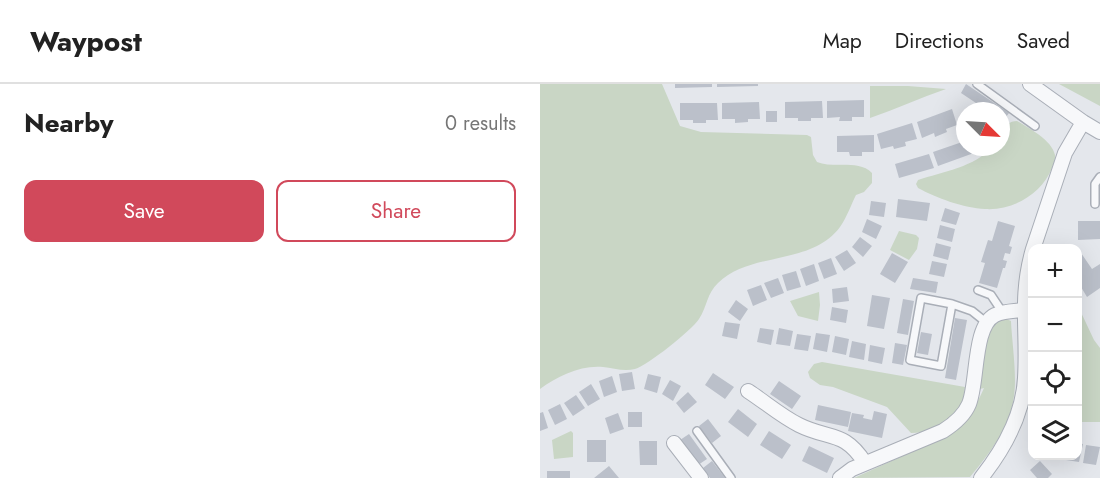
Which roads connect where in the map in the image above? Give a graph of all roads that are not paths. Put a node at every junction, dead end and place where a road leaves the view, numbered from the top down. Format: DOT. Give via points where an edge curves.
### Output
graph roads {
  1 [pos="976,84"];
  2 [pos="1030,84"];
  3 [pos="1083,122"];
  4 [pos="1035,126"];
  5 [pos="1100,132"];
  6 [pos="1100,177"];
  7 [pos="1095,204"];
  8 [pos="1035,244"];
  9 [pos="1028,267"];
  10 [pos="978,290"];
  11 [pos="952,304"];
  12 [pos="1023,310"];
  13 [pos="1004,313"];
  14 [pos="987,323"];
  15 [pos="748,390"];
  16 [pos="697,431"];
  17 [pos="674,443"];
  18 [pos="865,463"];
  19 [pos="701,478"];
  20 [pos="730,478"];
  21 [pos="840,478"];
  22 [pos="981,478"];
  1 -- 4 [label="lane"];
  2 -- 3 [label="street"];
  3 -- 5 [label="street"];
  3 -- 8 [label="street" via="1065,153"];
  6 -- 7 [label="lane" via="1095,184"];
  9 -- 12 [label="street"];
  10 -- 13 [label="lane" via="991,295"];
  11 -- 11 [label="lane" via="941,366 910,360 921,298"];
  11 -- 14 [label="lane" via="967,308"];
  12 -- 13 [label="street"];
  12 -- 22 [label="street" via="1025,379 1017,417 1000,453"];
  13 -- 14 [label="street"];
  14 -- 18 [label="street" via="970,402 960,418 943,431"];
  15 -- 18 [label="street" via="798,425 844,440 855,447"];
  16 -- 20 [label="lane"];
  17 -- 19 [label="street"];
  18 -- 21 [label="street"];
}
